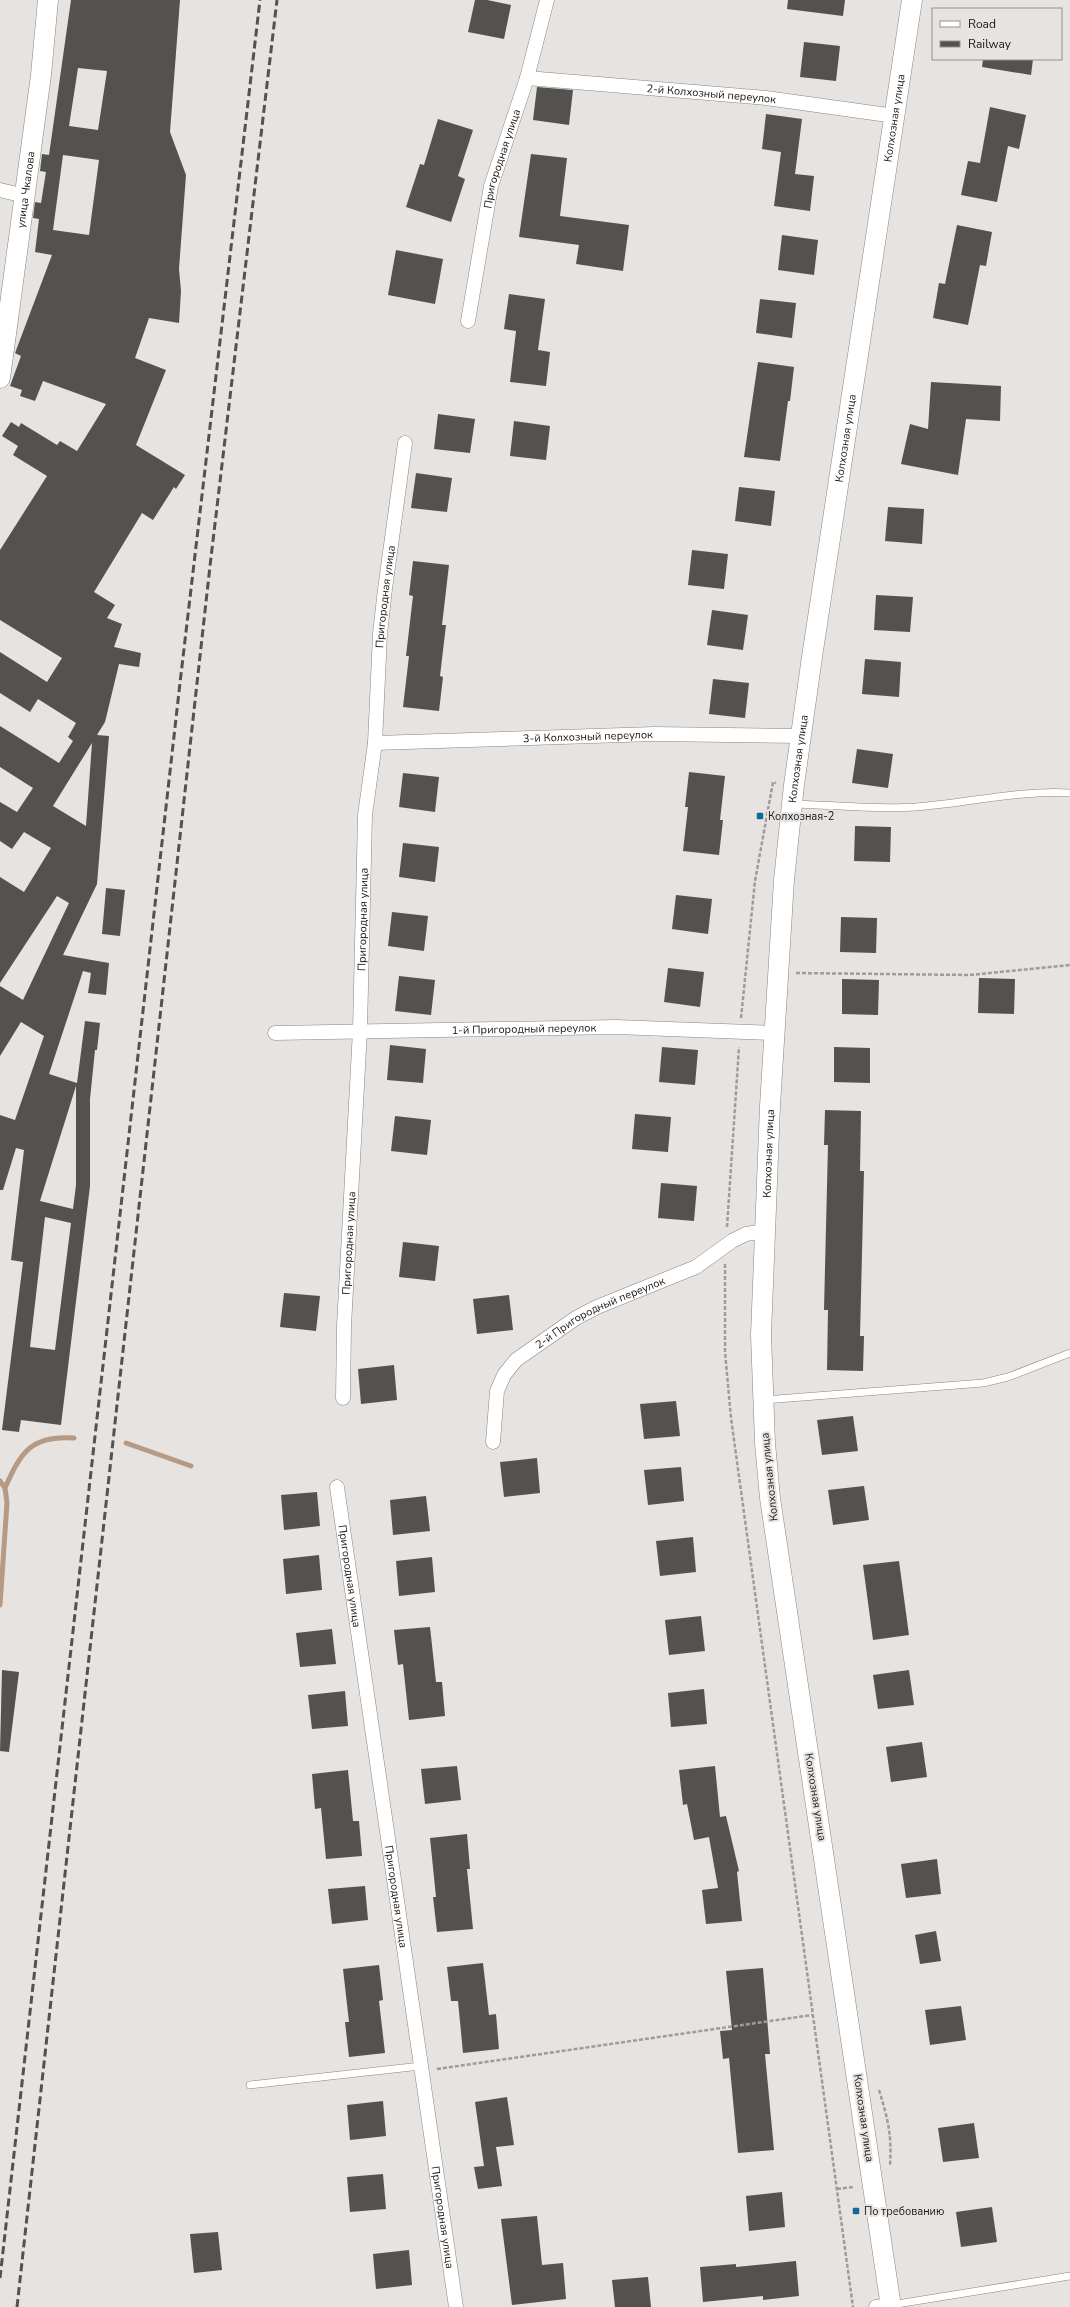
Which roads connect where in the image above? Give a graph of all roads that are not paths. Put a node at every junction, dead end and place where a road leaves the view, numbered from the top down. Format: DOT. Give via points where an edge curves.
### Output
graph roads {
  1 [pos="48,0"];
  2 [pos="547,0"];
  3 [pos="912,0"];
  4 [pos="527,78"];
  5 [pos="894,116"];
  6 [pos="0,190"];
  7 [pos="25,196"];
  8 [pos="468,321"];
  9 [pos="0,378"];
  10 [pos="405,443"];
  11 [pos="801,736"];
  12 [pos="375,743"];
  13 [pos="1070,793"];
  14 [pos="793,794"];
  15 [pos="360,1030"];
  16 [pos="275,1033"];
  17 [pos="774,1033"];
  18 [pos="765,1231"];
  19 [pos="1070,1353"];
  20 [pos="343,1398"];
  21 [pos="762,1400"];
  22 [pos="493,1442"];
  23 [pos="337,1487"];
  24 [pos="422,2068"];
  25 [pos="250,2085"];
  26 [pos="1070,2276"];
  27 [pos="886,2306"];
  28 [pos="456,2307"];
  1 -- 7 [label="main road, улица Чкалова"];
  2 -- 4 [label="street, Пригородная улица"];
  3 -- 5 [label="main road, Колхозная улица"];
  4 -- 5 [label="street, 2-й Колхозный переулок" via="766,98"];
  4 -- 8 [label="street, Пригородная улица" via="491,186"];
  5 -- 11 [label="main road, Колхозная улица"];
  6 -- 7 [label="street"];
  7 -- 9 [label="main road, улица Чкалова"];
  10 -- 12 [label="street, Пригородная улица" via="380,634"];
  11 -- 12 [label="street, 3-й Колхозный переулок" via="654,734"];
  11 -- 14 [label="main road, Колхозная улица"];
  12 -- 15 [label="street, Пригородная улица" via="365,815"];
  13 -- 14 [label="lane" via="1006,794 915,807 881,808"];
  14 -- 17 [label="main road, Колхозная улица" via="780,932"];
  15 -- 16 [label="street, 1-й Пригородный переулок"];
  15 -- 17 [label="street, 1-й Пригородный переулок" via="616,1027"];
  15 -- 20 [label="street, Пригородная улица" via="344,1326"];
  17 -- 18 [label="main road, Колхозная улица"];
  18 -- 21 [label="main road, Колхозная улица" via="761,1335"];
  18 -- 22 [label="street, 2-й Пригородный переулок" via="746,1234 696,1267 619,1296 576,1318 516,1360 504,1375 497,1391"];
  19 -- 21 [label="lane" via="1008,1377 983,1383"];
  21 -- 27 [label="main road, Колхозная улица" via="771,1505"];
  23 -- 24 [label="street, Пригородная улица"];
  24 -- 25 [label="lane"];
  24 -- 28 [label="street, Пригородная улица"];
  26 -- 27 [label="lane"];
}
